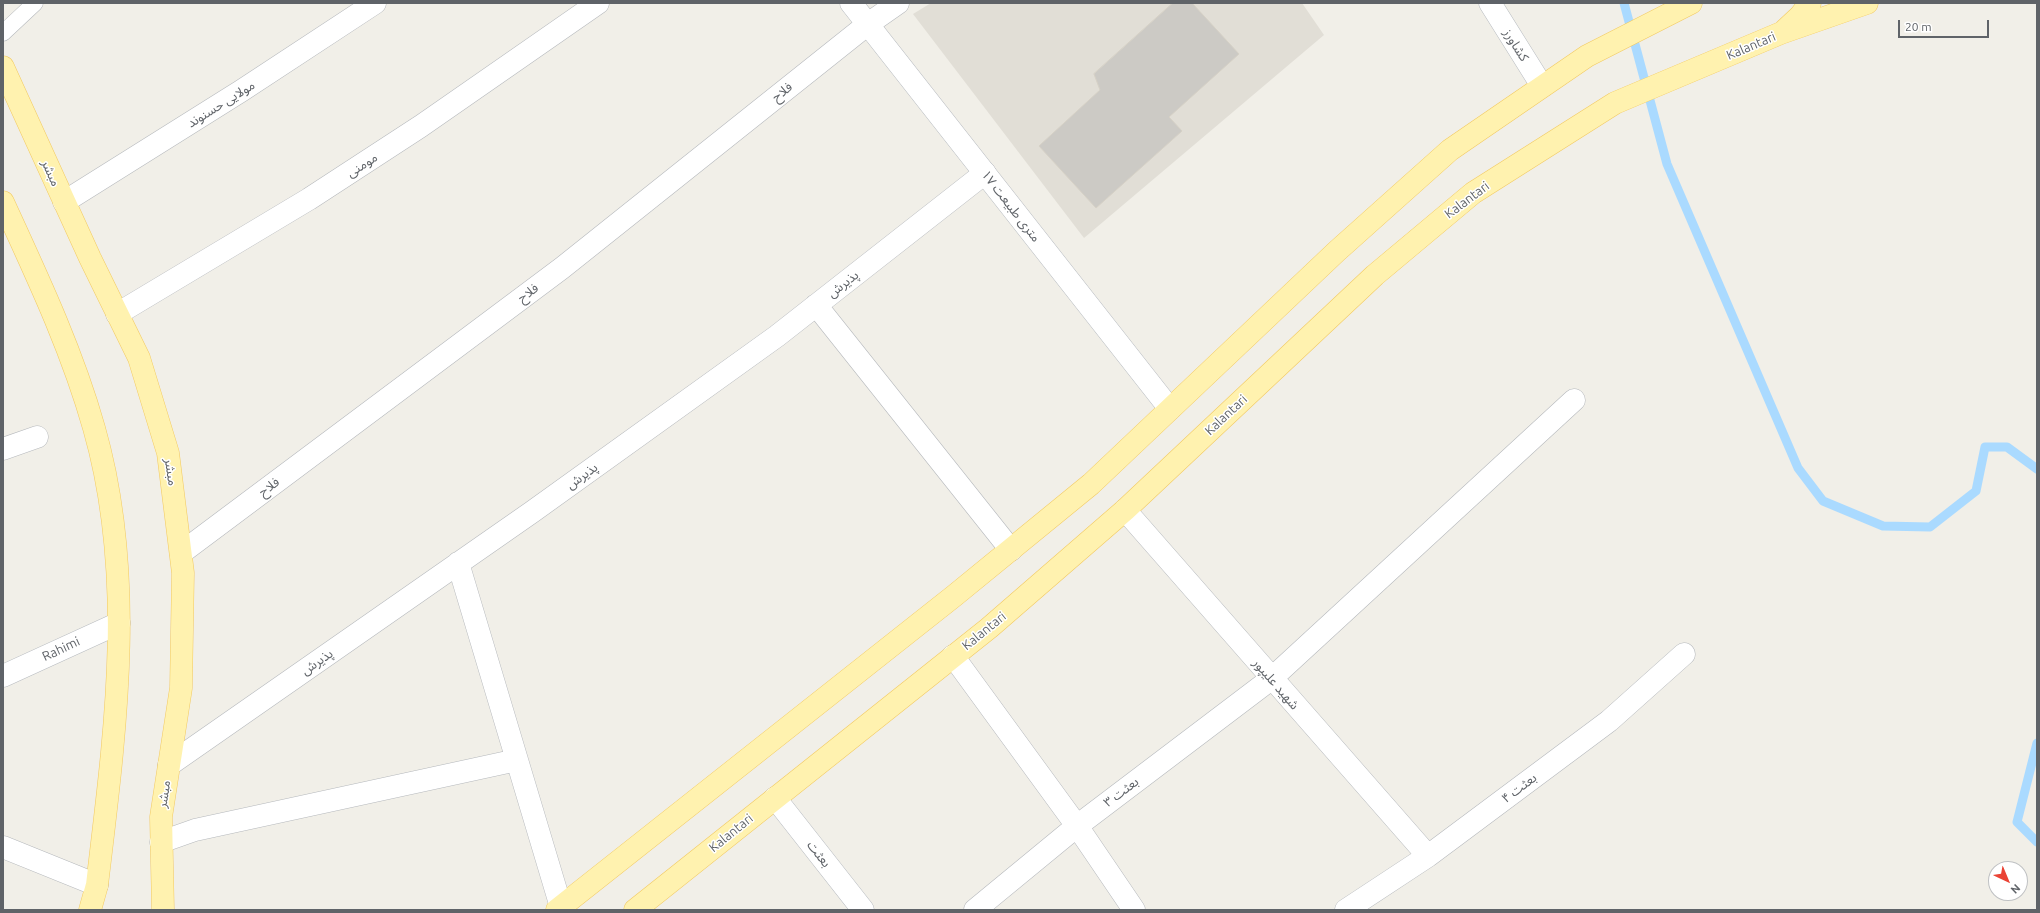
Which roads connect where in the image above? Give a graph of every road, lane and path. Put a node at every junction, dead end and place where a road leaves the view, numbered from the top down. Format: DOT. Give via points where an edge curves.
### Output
graph roads {
  1 [pos="35,3"];
  2 [pos="375,3"];
  3 [pos="598,3"];
  4 [pos="852,3"];
  5 [pos="898,3"];
  6 [pos="1490,3"];
  7 [pos="1810,3"];
  8 [pos="1867,3"];
  9 [pos="1682,5"];
  10 [pos="868,24"];
  11 [pos="3,33"];
  12 [pos="1782,33"];
  13 [pos="3,67"];
  14 [pos="1542,86"];
  15 [pos="985,173"];
  16 [pos="64,202"];
  17 [pos="3,204"];
  18 [pos="816,305"];
  19 [pos="117,314"];
  20 [pos="1574,400"];
  21 [pos="1170,409"];
  22 [pos="37,437"];
  23 [pos="3,449"];
  24 [pos="1125,510"];
  25 [pos="1011,550"];
  26 [pos="181,553"];
  27 [pos="458,563"];
  28 [pos="119,623"];
  29 [pos="1684,654"];
  30 [pos="953,656"];
  31 [pos="3,676"];
  32 [pos="1271,679"];
  33 [pos="517,760"];
  34 [pos="169,765"];
  35 [pos="775,798"];
  36 [pos="1077,826"];
  37 [pos="161,842"];
  38 [pos="3,847"];
  39 [pos="1428,856"];
  40 [pos="97,885"];
  41 [pos="559,908"];
  42 [pos="90,910"];
  43 [pos="163,910"];
  44 [pos="635,910"];
  45 [pos="863,910"];
  46 [pos="975,910"];
  47 [pos="1134,910"];
  48 [pos="1346,910"];
  1 -- 11 [label="lane"];
  2 -- 16 [label="street, مولایی حسنوند"];
  3 -- 19 [label="street, مومنی" via="421,126 308,199"];
  4 -- 10 [label="street, ۱۷ متری طبیعت"];
  5 -- 10 [label="street, فلاح"];
  6 -- 14 [label="street, کشاورز"];
  7 -- 12 [label="main road"];
  8 -- 12 [label="main road, Kalantari"];
  9 -- 14 [label="main road" via="1587,56"];
  10 -- 15 [label="street, ۱۷ متری طبیعت"];
  10 -- 26 [label="street, فلاح" via="562,268"];
  12 -- 24 [label="main road, Kalantari" via="1615,103 1468,197 1375,275"];
  13 -- 16 [label="main road, مبشر"];
  14 -- 21 [label="main road" via="1450,150 1337,251"];
  15 -- 18 [label="street, پذیرش"];
  15 -- 21 [label="street, ۱۷ متری طبیعت"];
  16 -- 19 [label="main road, مبشر"];
  17 -- 28 [label="main road" via="44,290 95,429 111,508 119,588"];
  18 -- 25 [label="street"];
  18 -- 27 [label="street, پذیرش"];
  19 -- 26 [label="main road, مبشر" via="139,358 168,453"];
  20 -- 32 [label="street, بعثت ۳"];
  21 -- 25 [label="main road" via="1091,484"];
  22 -- 23 [label="street"];
  24 -- 30 [label="main road, Kalantari"];
  24 -- 32 [label="street, شهید علیپور"];
  25 -- 41 [label="main road"];
  26 -- 34 [label="main road, مبشر" via="181,688"];
  27 -- 33 [label="street"];
  27 -- 34 [label="street, پذیرش"];
  28 -- 31 [label="street, Rahimi"];
  28 -- 40 [label="main road" via="119,668"];
  29 -- 39 [label="street, بعثت ۴" via="1609,721"];
  30 -- 35 [label="main road, Kalantari"];
  30 -- 36 [label="street"];
  32 -- 36 [label="street, بعثت ۳"];
  32 -- 39 [label="street, شهید علیپور"];
  33 -- 37 [label="street" via="195,830"];
  33 -- 41 [label="street"];
  34 -- 37 [label="main road, مبشر" via="161,817"];
  35 -- 44 [label="main road, Kalantari"];
  35 -- 45 [label="street, بعثت"];
  36 -- 46 [label="street, بعثت ۳"];
  36 -- 47 [label="street"];
  37 -- 43 [label="main road, مبشر"];
  38 -- 40 [label="street"];
  39 -- 48 [label="street, بعثت ۴"];
  40 -- 42 [label="main road"];
}
